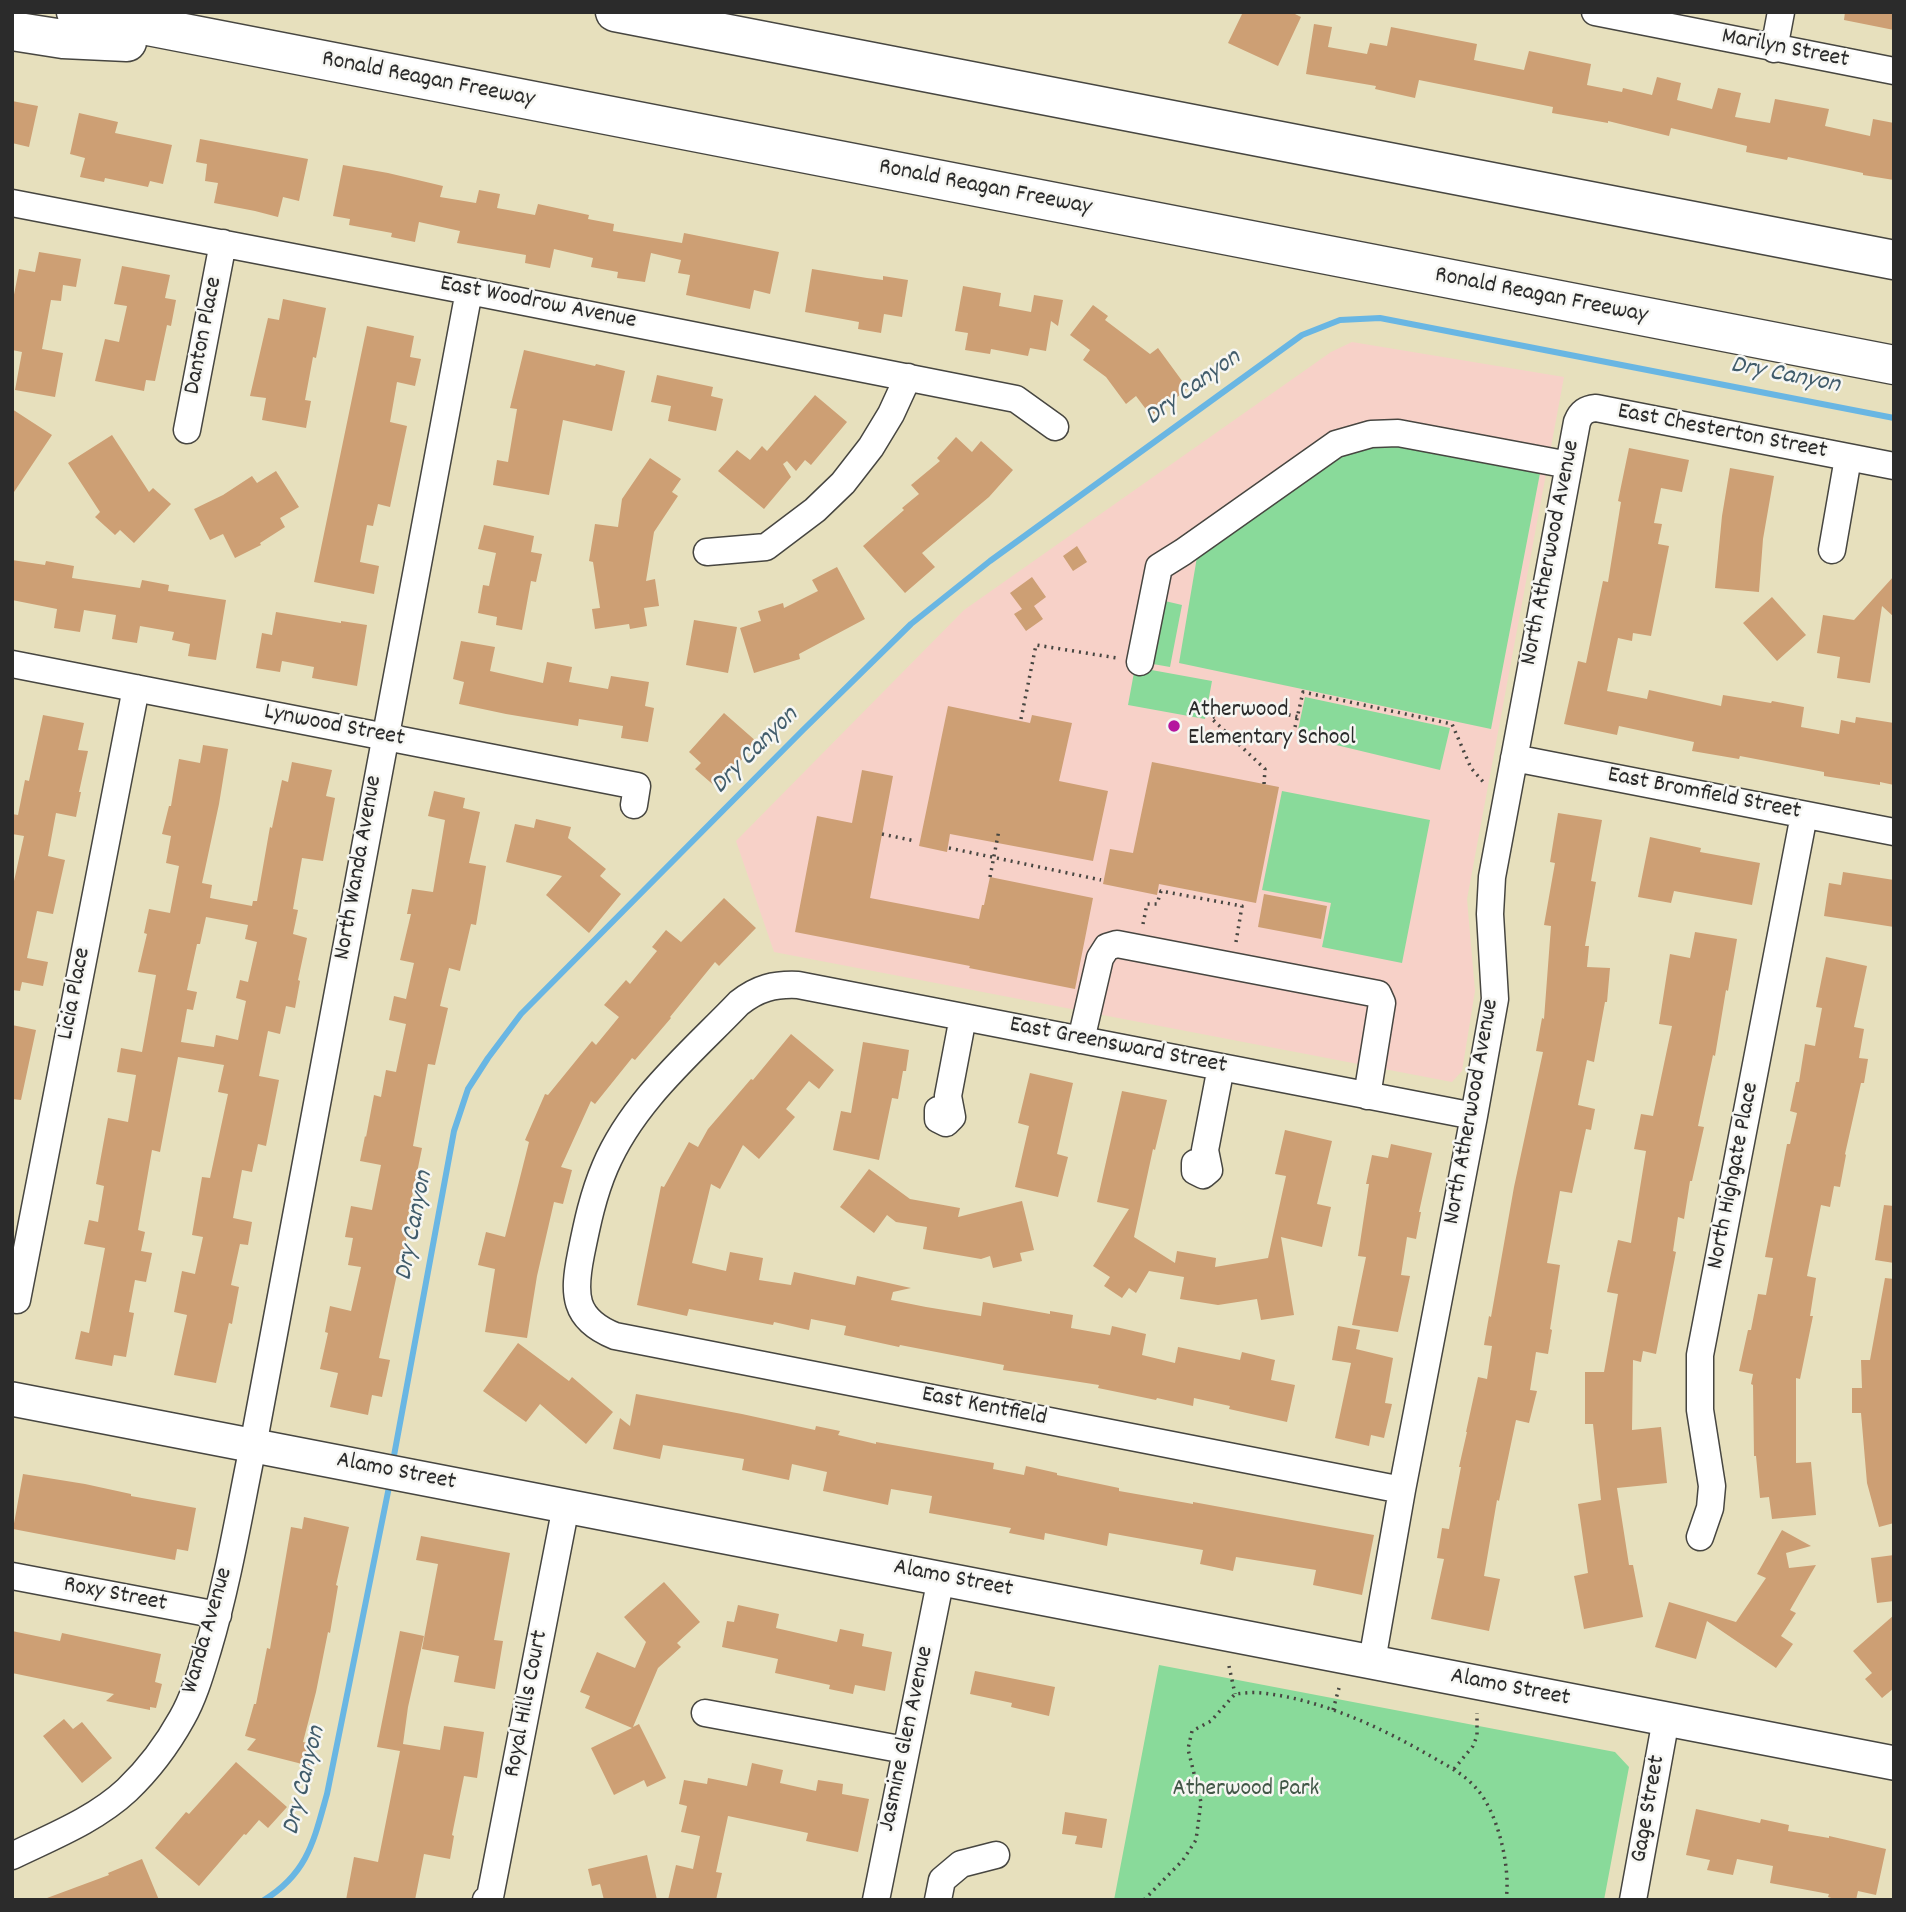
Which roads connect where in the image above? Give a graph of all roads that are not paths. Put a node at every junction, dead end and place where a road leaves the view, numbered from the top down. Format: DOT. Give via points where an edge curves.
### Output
graph roads {
  1 [pos="76,12"];
  2 [pos="615,12"];
  3 [pos="1595,12"];
  4 [pos="1781,12"];
  5 [pos="12,31"];
  6 [pos="1774,49"];
  7 [pos="269,50"];
  8 [pos="1894,71"];
  9 [pos="12,203"];
  10 [pos="223,243"];
  11 [pos="1894,260"];
  12 [pos="469,291"];
  13 [pos="1894,365"];
  14 [pos="908,377"];
  15 [pos="1596,408"];
  16 [pos="1055,427"];
  17 [pos="187,430"];
  18 [pos="1848,458"];
  19 [pos="1569,465"];
  20 [pos="1894,466"];
  21 [pos="1832,550"];
  22 [pos="707,552"];
  23 [pos="1140,662"];
  24 [pos="12,664"];
  25 [pos="136,688"];
  26 [pos="384,736"];
  27 [pos="1514,758"];
  28 [pos="634,805"];
  29 [pos="1804,815"];
  30 [pos="1894,832"];
  31 [pos="963,1017"];
  32 [pos="1081,1040"];
  33 [pos="1221,1067"];
  34 [pos="1367,1096"];
  35 [pos="938,1110"];
  36 [pos="1474,1116"];
  37 [pos="1195,1163"];
  38 [pos="17,1300"];
  39 [pos="579,1304"];
  40 [pos="12,1399"];
  41 [pos="253,1446"];
  42 [pos="1402,1490"];
  43 [pos="566,1506"];
  44 [pos="1700,1537"];
  45 [pos="12,1576"];
  46 [pos="941,1578"];
  47 [pos="218,1615"];
  48 [pos="1372,1661"];
  49 [pos="705,1713"];
  50 [pos="1666,1719"];
  51 [pos="905,1750"];
  52 [pos="1894,1763"];
  53 [pos="996,1854"];
  54 [pos="12,1856"];
  55 [pos="486,1900"];
  56 [pos="876,1900"];
  57 [pos="939,1900"];
  58 [pos="1633,1900"];
  1 -- 7 [label="highway, Ronald Reagan Freeway"];
  2 -- 11 [label="highway"];
  3 -- 6 [label="street, Marilyn Street"];
  4 -- 6 [label="street"];
  5 -- 7 [label="highway" via="63,39"];
  6 -- 8 [label="street, Marilyn Street"];
  7 -- 13 [label="highway, Ronald Reagan Freeway"];
  9 -- 10 [label="street, East Woodrow Avenue"];
  10 -- 12 [label="street, East Woodrow Avenue"];
  10 -- 17 [label="street, Danton Place"];
  12 -- 14 [label="street, East Woodrow Avenue"];
  12 -- 26 [label="street, North Wanda Avenue"];
  14 -- 16 [label="street, East Woodrow Avenue" via="1016,399"];
  14 -- 22 [label="street" via="871,447 816,510 766,547"];
  15 -- 18 [label="street, East Chesterton Street"];
  15 -- 19 [label="street, North Atherwood Avenue" via="1580,414"];
  18 -- 20 [label="street, East Chesterton Street"];
  18 -- 21 [label="street, East Chesterton Street"];
  19 -- 23 [label="street" via="1398,433 1371,434 1336,444 1159,567"];
  19 -- 27 [label="street, North Atherwood Avenue"];
  24 -- 25 [label="street, Lynwood Street"];
  25 -- 26 [label="street, Lynwood Street"];
  25 -- 38 [label="street, Licia Place"];
  26 -- 28 [label="street, Lynwood Street" via="637,786"];
  26 -- 41 [label="street, North Wanda Avenue"];
  27 -- 29 [label="street, East Bromfield Street"];
  27 -- 36 [label="street, North Atherwood Avenue" via="1492,877 1495,999"];
  29 -- 30 [label="street, East Bromfield Street"];
  29 -- 44 [label="street, North Highgate Place" via="1700,1355 1700,1410 1712,1486"];
  31 -- 32 [label="street, East Greensward Street"];
  31 -- 35 [label="street" via="948,1096 952,1117 946,1123 938,1119"];
  31 -- 39 [label="street, East Greensward Street" via="798,985 761,988 739,1003 654,1090 621,1135 590,1205 578,1268"];
  32 -- 33 [label="street, East Greensward Street"];
  32 -- 34 [label="street" via="1100,958 1107,947 1117,944 1233,965 1378,994 1382,1003"];
  33 -- 34 [label="street, East Greensward Street"];
  33 -- 37 [label="street" via="1205,1150 1209,1170 1203,1175 1195,1171"];
  34 -- 36 [label="street, East Greensward Street"];
  36 -- 42 [label="street, North Atherwood Avenue"];
  39 -- 42 [label="street, East Kentfield" via="586,1319 615,1336"];
  40 -- 41 [label="main road, Alamo Street"];
  41 -- 43 [label="main road, Alamo Street"];
  41 -- 47 [label="street, Wanda Avenue"];
  42 -- 48 [label="street, North Atherwood Avenue"];
  43 -- 46 [label="main road, Alamo Street"];
  43 -- 55 [label="street, Royal Hills Court"];
  45 -- 47 [label="street, Roxy Street"];
  46 -- 48 [label="main road, Alamo Street"];
  46 -- 51 [label="street, Jasmine Glen Avenue"];
  47 -- 54 [label="street, Wanda Avenue" via="184,1716 158,1756 101,1810"];
  48 -- 50 [label="main road, Alamo Street"];
  49 -- 51 [label="street"];
  50 -- 52 [label="main road, Alamo Street"];
  50 -- 58 [label="street, Gage Street"];
  51 -- 56 [label="street, Jasmine Glen Avenue"];
  53 -- 57 [label="street" via="961,1864 942,1880"];
}
